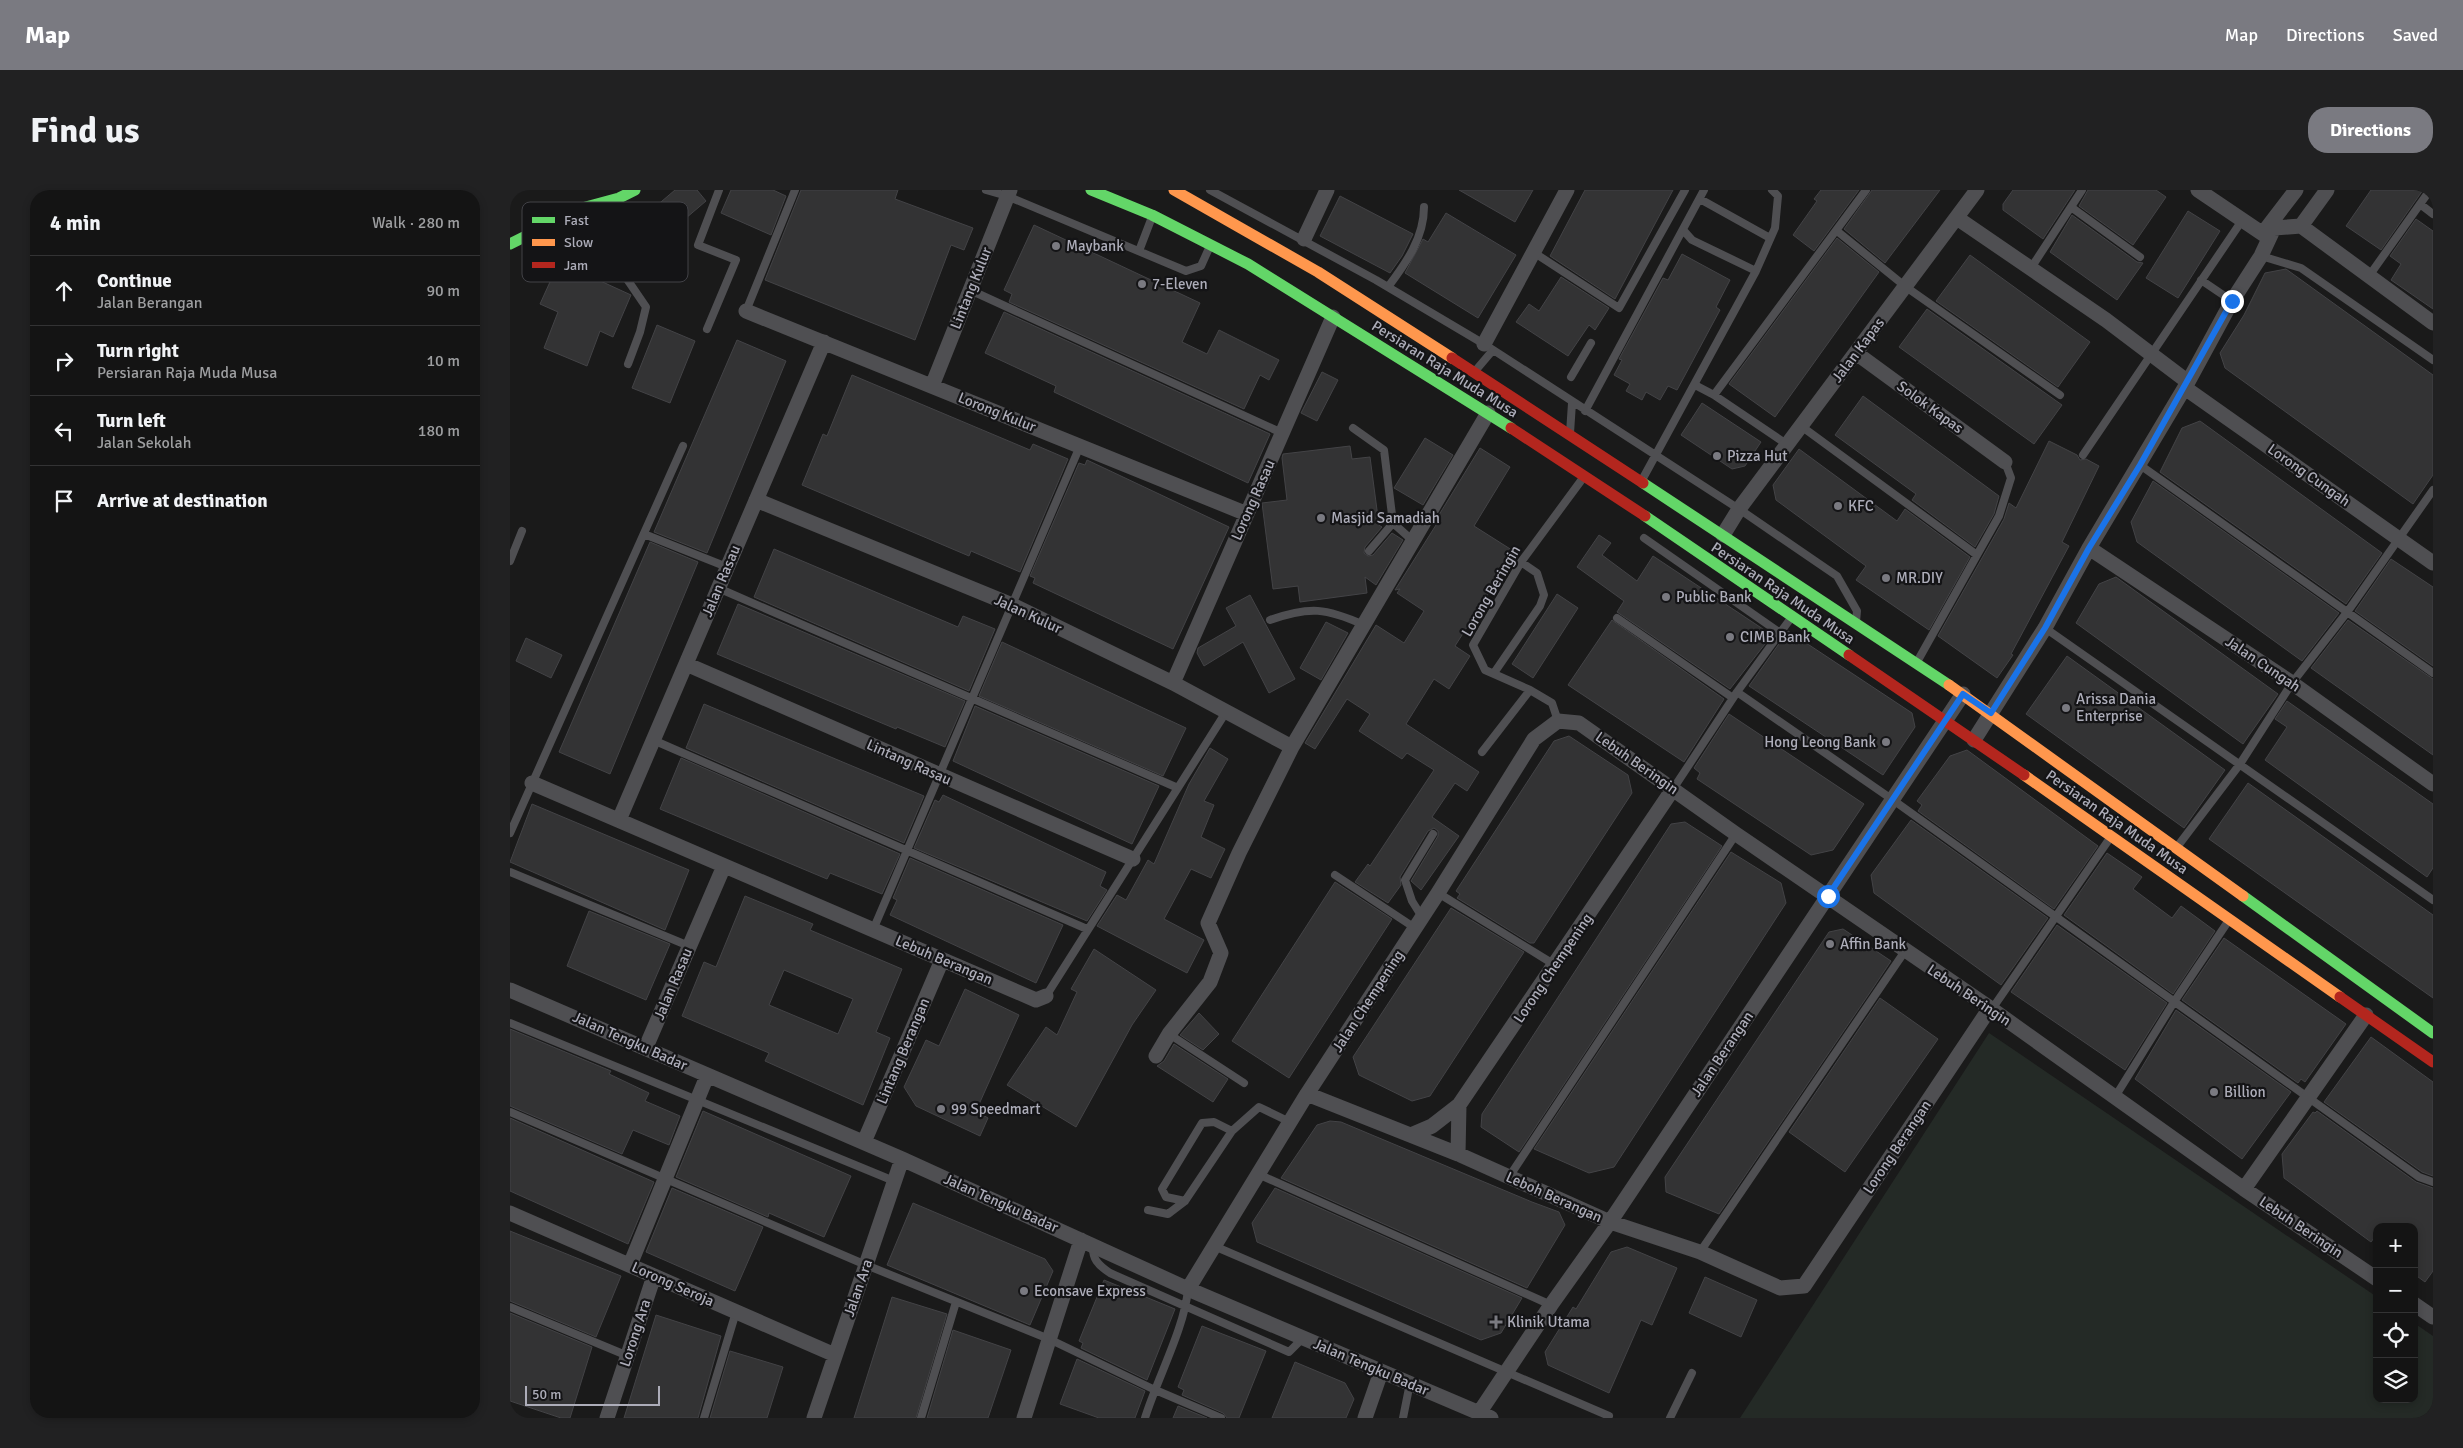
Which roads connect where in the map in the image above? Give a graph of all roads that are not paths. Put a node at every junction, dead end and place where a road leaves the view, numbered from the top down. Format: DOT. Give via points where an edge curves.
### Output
graph roads {
  1 [pos="596,190"];
  2 [pos="635,190"];
  3 [pos="719,190"];
  4 [pos="795,190"];
  5 [pos="986,190"];
  6 [pos="1092,190"];
  7 [pos="1174,190"];
  8 [pos="1210,190"];
  9 [pos="1326,190"];
  10 [pos="1567,190"];
  11 [pos="1685,190"];
  12 [pos="1704,190"];
  13 [pos="1772,190"];
  14 [pos="1866,190"];
  15 [pos="1977,190"];
  16 [pos="2082,190"];
  17 [pos="2198,190"];
  18 [pos="2296,190"];
  19 [pos="2328,190"];
  20 [pos="2430,190"];
  21 [pos="1008,193"];
  22 [pos="617,194"];
  23 [pos="1700,199"];
  24 [pos="587,202"];
  25 [pos="597,202"];
  26 [pos="2420,204"];
  27 [pos="2071,206"];
  28 [pos="1424,207"];
  29 [pos="2433,214"];
  30 [pos="1152,215"];
  31 [pos="1957,218"];
  32 [pos="2243,219"];
  33 [pos="2301,226"];
  34 [pos="1684,231"];
  35 [pos="1837,232"];
  36 [pos="2266,235"];
  37 [pos="522,238"];
  38 [pos="1770,238"];
  39 [pos="1304,239"];
  40 [pos="510,244"];
  41 [pos="1211,245"];
  42 [pos="1139,251"];
  43 [pos="1533,252"];
  44 [pos="2261,256"];
  45 [pos="2140,257"];
  46 [pos="2031,268"];
  47 [pos="1756,271"];
  48 [pos="2369,276"];
  49 [pos="2201,280"];
  50 [pos="629,282"];
  51 [pos="1388,287"];
  52 [pos="1906,287"];
  53 [pos="970,290"];
  54 [pos="2232,301"];
  55 [pos="746,311"];
  56 [pos="1333,317"];
  57 [pos="2433,323"];
  58 [pos="707,328"];
  59 [pos="824,342"];
  60 [pos="1591,343"];
  61 [pos="1489,347"];
  62 [pos="1856,353"];
  63 [pos="2151,354"];
  64 [pos="2433,360"];
  65 [pos="628,364"];
  66 [pos="1475,372"];
  67 [pos="1571,377"];
  68 [pos="1695,385"];
  69 [pos="2186,385"];
  70 [pos="932,386"];
  71 [pos="1714,395"];
  72 [pos="2060,395"];
  73 [pos="1572,403"];
  74 [pos="1585,411"];
  75 [pos="1488,413"];
  76 [pos="1801,426"];
  77 [pos="1353,428"];
  78 [pos="1282,433"];
  79 [pos="1570,435"];
  80 [pos="1788,445"];
  81 [pos="683,446"];
  82 [pos="1080,446"];
  83 [pos="1656,454"];
  84 [pos="2083,455"];
  85 [pos="2005,462"];
  86 [pos="2140,465"];
  87 [pos="1584,476"];
  88 [pos="1641,482"];
  89 [pos="2433,490"];
  90 [pos="756,500"];
  91 [pos="1739,509"];
  92 [pos="1247,514"];
  93 [pos="1393,523"];
  94 [pos="522,531"];
  95 [pos="644,534"];
  96 [pos="1723,535"];
  97 [pos="1644,538"];
  98 [pos="2399,539"];
  99 [pos="1412,540"];
  100 [pos="2089,548"];
  101 [pos="1369,551"];
  102 [pos="1977,555"];
  103 [pos="510,561"];
  104 [pos="1521,562"];
  105 [pos="2433,563"];
  106 [pos="727,567"];
  107 [pos="718,588"];
  108 [pos="1012,605"];
  109 [pos="2348,611"];
  110 [pos="1792,616"];
  111 [pos="1617,618"];
  112 [pos="1270,620"];
  113 [pos="1856,624"];
  114 [pos="1364,625"];
  115 [pos="2045,628"];
  116 [pos="1780,633"];
  117 [pos="686,664"];
  118 [pos="1917,664"];
  119 [pos="1494,673"];
  120 [pos="2433,674"];
  121 [pos="1173,683"];
  122 [pos="2292,683"];
  123 [pos="1530,690"];
  124 [pos="1963,694"];
  125 [pos="1735,695"];
  126 [pos="972,698"];
  127 [pos="1226,712"];
  128 [pos="1991,713"];
  129 [pos="1558,721"];
  130 [pos="1946,721"];
  131 [pos="653,740"];
  132 [pos="1974,740"];
  133 [pos="1292,747"];
  134 [pos="1482,752"];
  135 [pos="2240,764"];
  136 [pos="940,775"];
  137 [pos="532,783"];
  138 [pos="2433,784"];
  139 [pos="1178,788"];
  140 [pos="1674,789"];
  141 [pos="1893,800"];
  142 [pos="619,820"];
  143 [pos="510,833"];
  144 [pos="1433,834"];
  145 [pos="1736,834"];
  146 [pos="2112,837"];
  147 [pos="2177,847"];
  148 [pos="907,851"];
  149 [pos="1133,859"];
  150 [pos="724,866"];
  151 [pos="510,872"];
  152 [pos="1335,875"];
  153 [pos="1438,893"];
  154 [pos="1828,896"];
  155 [pos="2433,900"];
  156 [pos="2054,917"];
  157 [pos="2230,919"];
  158 [pos="1419,923"];
  159 [pos="1087,929"];
  160 [pos="873,930"];
  161 [pos="689,946"];
  162 [pos="1905,952"];
  163 [pos="942,960"];
  164 [pos="1555,965"];
  165 [pos="510,990"];
  166 [pos="1046,996"];
  167 [pos="2174,1002"];
  168 [pos="1991,1009"];
  169 [pos="2366,1015"];
  170 [pos="510,1023"];
  171 [pos="2433,1033"];
  172 [pos="1170,1034"];
  173 [pos="646,1048"];
  174 [pos="1156,1056"];
  175 [pos="2433,1062"];
  176 [pos="707,1076"];
  177 [pos="1244,1083"];
  178 [pos="1307,1094"];
  179 [pos="2307,1096"];
  180 [pos="2115,1097"];
  181 [pos="697,1100"];
  182 [pos="1459,1105"];
  183 [pos="510,1112"];
  184 [pos="1290,1122"];
  185 [pos="1232,1131"];
  186 [pos="1411,1135"];
  187 [pos="864,1142"];
  188 [pos="1458,1154"];
  189 [pos="902,1159"];
  190 [pos="1258,1174"];
  191 [pos="1508,1177"];
  192 [pos="665,1180"];
  193 [pos="894,1181"];
  194 [pos="2433,1182"];
  195 [pos="2244,1189"];
  196 [pos="1185,1201"];
  197 [pos="1148,1210"];
  198 [pos="510,1213"];
  199 [pos="1610,1222"];
  200 [pos="1087,1243"];
  201 [pos="1214,1246"];
  202 [pos="1700,1252"];
  203 [pos="630,1265"];
  204 [pos="866,1265"];
  205 [pos="654,1276"];
  206 [pos="2373,1276"];
  207 [pos="1804,1286"];
  208 [pos="1188,1289"];
  209 [pos="956,1302"];
  210 [pos="1551,1304"];
  211 [pos="1186,1306"];
  212 [pos="510,1307"];
  213 [pos="2418,1307"];
  214 [pos="736,1312"];
  215 [pos="2433,1317"];
  216 [pos="1302,1338"];
  217 [pos="1049,1340"];
  218 [pos="835,1355"];
  219 [pos="628,1356"];
  220 [pos="1382,1372"];
  221 [pos="1506,1372"];
  222 [pos="1692,1373"];
  223 [pos="1410,1383"];
  224 [pos="1153,1389"];
  225 [pos="1485,1415"];
  226 [pos="1609,1416"];
  227 [pos="607,1418"];
  228 [pos="704,1418"];
  229 [pos="814,1418"];
  230 [pos="921,1418"];
  231 [pos="1024,1418"];
  232 [pos="1145,1418"];
  233 [pos="1221,1418"];
  234 [pos="1365,1418"];
  235 [pos="1403,1418"];
  236 [pos="1670,1418"];
  1 -- 24 [label="main road"];
  2 -- 22 [label="main road"];
  3 -- 58 [label="lane" via="698,245 736,260"];
  4 -- 55 [label="lane"];
  5 -- 21 [label="lane"];
  6 -- 30 [label="main road, Persiaran Raja Muda Musa"];
  7 -- 66 [label="main road, Persiaran Raja Muda Musa" via="1318,272"];
  8 -- 39 [label="lane"];
  9 -- 39 [label="street"];
  10 -- 43 [label="street"];
  11 -- 43 [label="lane" via="1619,308"];
  12 -- 23 [label="lane"];
  13 -- 38 [label="lane" via="1778,196 1775,228"];
  14 -- 35 [label="lane"];
  15 -- 31 [label="street, Jalan Kapas"];
  16 -- 27 [label="lane"];
  17 -- 32 [label="street"];
  18 -- 36 [label="street"];
  19 -- 33 [label="street"];
  20 -- 26 [label="lane"];
  21 -- 42 [label="lane"];
  21 -- 53 [label="street, Lintang Kulur"];
  22 -- 25 [label="main road"];
  23 -- 34 [label="lane"];
  23 -- 38 [label="lane"];
  26 -- 29 [label="lane"];
  26 -- 48 [label="lane"];
  27 -- 45 [label="lane"];
  27 -- 46 [label="lane"];
  28 -- 51 [label="lane" via="1420,230 1408,261"];
  30 -- 41 [label="main road, Persiaran Raja Muda Musa"];
  30 -- 42 [label="lane"];
  31 -- 46 [label="street, Lorong Cungah"];
  31 -- 52 [label="street, Jalan Kapas"];
  32 -- 36 [label="street"];
  32 -- 49 [label="lane"];
  33 -- 36 [label="street" via="2274,228"];
  33 -- 48 [label="street"];
  34 -- 47 [label="lane" via="1692,240"];
  34 -- 74 [label="lane"];
  35 -- 52 [label="lane"];
  35 -- 71 [label="lane"];
  36 -- 44 [label="street"];
  37 -- 40 [label="main road"];
  38 -- 47 [label="lane"];
  39 -- 51 [label="lane"];
  41 -- 42 [label="lane" via="1201,266 1186,271"];
  41 -- 56 [label="main road, Persiaran Raja Muda Musa"];
  43 -- 61 [label="street"];
  44 -- 54 [label="street"];
  44 -- 64 [label="lane" via="2301,268"];
  46 -- 63 [label="street, Lorong Cungah"];
  47 -- 68 [label="lane"];
  48 -- 57 [label="street"];
  49 -- 54 [label="lane"];
  49 -- 63 [label="lane"];
  50 -- 65 [label="lane" via="646,307"];
  51 -- 61 [label="lane"];
  52 -- 62 [label="street, Jalan Kapas"];
  52 -- 72 [label="lane"];
  53 -- 70 [label="street, Lintang Kulur"];
  53 -- 78 [label="lane"];
  54 -- 69 [label="street"];
  55 -- 59 [label="street, Lorong Kulur"];
  56 -- 75 [label="main road, Persiaran Raja Muda Musa"];
  56 -- 78 [label="street, Lorong Rasau"];
  59 -- 70 [label="street, Lorong Kulur"];
  59 -- 90 [label="street, Jalan Rasau"];
  60 -- 67 [label="lane"];
  61 -- 66 [label="lane"];
  61 -- 73 [label="lane"];
  62 -- 76 [label="street, Jalan Kapas"];
  62 -- 85 [label="street, Solok Kapas"];
  63 -- 69 [label="street, Lorong Cungah"];
  63 -- 84 [label="lane"];
  66 -- 79 [label="main road, Persiaran Raja Muda Musa"];
  68 -- 71 [label="lane"];
  68 -- 83 [label="lane"];
  69 -- 86 [label="street"];
  69 -- 98 [label="street, Lorong Cungah"];
  70 -- 82 [label="street, Lorong Kulur"];
  71 -- 80 [label="lane"];
  73 -- 74 [label="lane"];
  73 -- 79 [label="lane"];
  74 -- 83 [label="lane"];
  75 -- 87 [label="main road, Persiaran Raja Muda Musa"];
  75 -- 99 [label="street"];
  76 -- 80 [label="street, Jalan Kapas"];
  76 -- 102 [label="lane"];
  77 -- 93 [label="lane" via="1384,450"];
  78 -- 92 [label="street, Lorong Rasau"];
  79 -- 88 [label="main road, Persiaran Raja Muda Musa"];
  80 -- 91 [label="street, Jalan Kapas"];
  81 -- 95 [label="lane"];
  82 -- 92 [label="street, Lorong Kulur"];
  82 -- 108 [label="lane"];
  83 -- 88 [label="lane"];
  83 -- 91 [label="lane"];
  85 -- 102 [label="lane" via="2011,478 1999,516"];
  86 -- 100 [label="street"];
  86 -- 109 [label="lane"];
  87 -- 104 [label="lane, Lorong Beringin"];
  87 -- 110 [label="main road, Persiaran Raja Muda Musa"];
  88 -- 96 [label="main road, Persiaran Raja Muda Musa"];
  89 -- 98 [label="lane"];
  90 -- 106 [label="street, Jalan Rasau"];
  90 -- 108 [label="street, Jalan Kulur"];
  91 -- 96 [label="street, Jalan Kapas"];
  91 -- 113 [label="lane" via="1837,576 1858,610"];
  92 -- 121 [label="street, Lorong Rasau"];
  93 -- 99 [label="lane"];
  93 -- 101 [label="lane"];
  94 -- 103 [label="lane"];
  95 -- 106 [label="lane"];
  95 -- 137 [label="lane"];
  96 -- 113 [label="main road, Persiaran Raja Muda Musa"];
  97 -- 116 [label="lane"];
  98 -- 105 [label="street, Lorong Cungah"];
  98 -- 109 [label="lane"];
  99 -- 114 [label="street"];
  100 -- 115 [label="street"];
  100 -- 122 [label="street, Jalan Cungah"];
  102 -- 118 [label="lane"];
  104 -- 119 [label="lane, Lorong Beringin" via="1473,645 1485,670"];
  104 -- 119 [label="lane" via="1537,573 1544,595 1540,606"];
  106 -- 107 [label="street, Jalan Rasau"];
  107 -- 117 [label="street, Jalan Rasau"];
  107 -- 126 [label="lane"];
  108 -- 121 [label="street, Jalan Kulur"];
  108 -- 126 [label="lane"];
  109 -- 120 [label="lane"];
  109 -- 122 [label="lane"];
  110 -- 116 [label="lane"];
  110 -- 130 [label="main road, Persiaran Raja Muda Musa"];
  111 -- 125 [label="lane"];
  112 -- 114 [label="lane" via="1289,613 1314,610 1334,612"];
  113 -- 118 [label="main road, Persiaran Raja Muda Musa"];
  114 -- 133 [label="street"];
  115 -- 128 [label="street"];
  115 -- 135 [label="lane"];
  116 -- 125 [label="lane"];
  117 -- 131 [label="street, Jalan Rasau"];
  117 -- 136 [label="street, Lintang Rasau"];
  118 -- 124 [label="main road, Persiaran Raja Muda Musa"];
  119 -- 123 [label="lane, Lorong Beringin"];
  121 -- 127 [label="street, Jalan Kulur"];
  122 -- 135 [label="lane"];
  122 -- 138 [label="street, Jalan Cungah"];
  123 -- 129 [label="lane, Lorong Beringin" via="1552,703"];
  123 -- 134 [label="lane"];
  124 -- 128 [label="main road, Persiaran Raja Muda Musa"];
  124 -- 130 [label="street, Jalan Berangan"];
  125 -- 140 [label="lane"];
  125 -- 141 [label="lane"];
  126 -- 136 [label="lane"];
  126 -- 139 [label="lane"];
  127 -- 133 [label="street, Jalan Kulur"];
  127 -- 139 [label="lane, Lebuh Berangan"];
  128 -- 132 [label="street"];
  128 -- 147 [label="main road, Persiaran Raja Muda Musa"];
  129 -- 140 [label="street, Lebuh Beringin" via="1579,723"];
  129 -- 153 [label="street, Jalan Chempening" via="1534,740"];
  130 -- 132 [label="main road, Persiaran Raja Muda Musa"];
  130 -- 141 [label="street, Jalan Berangan"];
  131 -- 142 [label="street, Jalan Rasau"];
  131 -- 148 [label="lane"];
  132 -- 146 [label="main road, Persiaran Raja Muda Musa"];
  133 -- 172 [label="street" via="1208,923 1221,953 1210,982"];
  135 -- 147 [label="lane"];
  135 -- 155 [label="lane"];
  136 -- 148 [label="lane"];
  136 -- 149 [label="street, Lintang Rasau"];
  137 -- 142 [label="street, Lebuh Berangan"];
  137 -- 143 [label="lane"];
  139 -- 149 [label="lane, Lebuh Berangan"];
  140 -- 145 [label="street, Lebuh Beringin"];
  140 -- 164 [label="street, Lorong Chempening"];
  141 -- 154 [label="street, Jalan Berangan"];
  141 -- 156 [label="lane"];
  142 -- 150 [label="street, Lebuh Berangan"];
  144 -- 158 [label="lane" via="1405,880"];
  145 -- 154 [label="street, Lebuh Beringin"];
  145 -- 191 [label="lane"];
  146 -- 156 [label="lane"];
  146 -- 157 [label="main road, Persiaran Raja Muda Musa"];
  147 -- 171 [label="main road, Persiaran Raja Muda Musa"];
  148 -- 159 [label="lane"];
  148 -- 160 [label="lane"];
  149 -- 159 [label="lane, Lebuh Berangan"];
  150 -- 160 [label="street, Lebuh Berangan"];
  150 -- 161 [label="street, Jalan Rasau"];
  151 -- 161 [label="lane"];
  152 -- 158 [label="lane"];
  153 -- 158 [label="street, Jalan Chempening"];
  153 -- 164 [label="lane"];
  154 -- 162 [label="street, Lebuh Beringin"];
  154 -- 199 [label="street, Jalan Berangan"];
  156 -- 167 [label="lane"];
  156 -- 168 [label="lane"];
  157 -- 167 [label="lane"];
  157 -- 169 [label="main road, Persiaran Raja Muda Musa"];
  158 -- 178 [label="street, Jalan Chempening"];
  159 -- 166 [label="lane, Lebuh Berangan"];
  160 -- 163 [label="street, Lebuh Berangan"];
  161 -- 173 [label="street, Jalan Rasau"];
  162 -- 168 [label="street, Lebuh Beringin"];
  162 -- 202 [label="lane"];
  163 -- 166 [label="street, Lebuh Berangan" via="1036,1000"];
  163 -- 187 [label="street, Lintang Berangan"];
  164 -- 182 [label="street, Lorong Chempening"];
  165 -- 173 [label="street, Jalan Tengku Badar"];
  167 -- 179 [label="lane"];
  167 -- 180 [label="lane"];
  168 -- 180 [label="street, Lebuh Beringin"];
  168 -- 207 [label="street, Lorong Berangan"];
  169 -- 175 [label="main road, Persiaran Raja Muda Musa"];
  169 -- 179 [label="street"];
  170 -- 181 [label="lane"];
  172 -- 174 [label="street"];
  172 -- 177 [label="lane"];
  173 -- 176 [label="street, Jalan Tengku Badar"];
  176 -- 181 [label="street"];
  176 -- 187 [label="street, Jalan Tengku Badar"];
  178 -- 184 [label="street, Jalan Chempening"];
  178 -- 186 [label="street, Leboh Berangan"];
  179 -- 194 [label="lane" via="2419,1177"];
  179 -- 195 [label="street"];
  180 -- 195 [label="street, Lebuh Beringin"];
  181 -- 192 [label="street"];
  181 -- 193 [label="lane"];
  182 -- 186 [label="street" via="1432,1126"];
  182 -- 188 [label="street"];
  183 -- 192 [label="lane"];
  184 -- 185 [label="lane" via="1259,1107"];
  184 -- 190 [label="street, Jalan Chempening"];
  185 -- 196 [label="lane"];
  185 -- 196 [label="lane" via="1214,1122 1202,1123 1162,1189 1166,1197"];
  186 -- 188 [label="street, Leboh Berangan"];
  187 -- 189 [label="street, Jalan Tengku Badar"];
  188 -- 191 [label="street, Leboh Berangan"];
  189 -- 193 [label="street, Jalan Ara"];
  189 -- 200 [label="street, Jalan Tengku Badar"];
  190 -- 201 [label="street, Jalan Chempening"];
  190 -- 210 [label="lane"];
  191 -- 199 [label="street, Leboh Berangan"];
  192 -- 203 [label="street"];
  192 -- 204 [label="lane"];
  193 -- 204 [label="street, Jalan Ara"];
  195 -- 206 [label="street, Lebuh Beringin"];
  196 -- 197 [label="lane" via="1168,1214"];
  198 -- 203 [label="street, Lorong Seroja"];
  199 -- 202 [label="street, Leboh Berangan"];
  199 -- 210 [label="street, Jalan Berangan"];
  200 -- 208 [label="street, Jalan Tengku Badar"];
  200 -- 211 [label="lane" via="1099,1265"];
  200 -- 217 [label="street"];
  201 -- 208 [label="street, Jalan Chempening"];
  201 -- 221 [label="lane"];
  202 -- 207 [label="street, Leboh Berangan" via="1780,1288"];
  203 -- 205 [label="street, Lorong Seroja"];
  204 -- 209 [label="lane"];
  204 -- 218 [label="street, Jalan Ara"];
  205 -- 214 [label="street, Lorong Seroja"];
  205 -- 219 [label="street, Lorong Ara"];
  208 -- 211 [label="lane"];
  208 -- 216 [label="street, Jalan Tengku Badar"];
  209 -- 217 [label="lane"];
  209 -- 230 [label="lane"];
  210 -- 221 [label="street, Jalan Berangan"];
  211 -- 216 [label="lane" via="1289,1352"];
  211 -- 224 [label="lane"];
  212 -- 219 [label="lane"];
  213 -- 215 [label="street"];
  214 -- 218 [label="street, Lorong Seroja"];
  214 -- 228 [label="lane"];
  216 -- 220 [label="street, Jalan Tengku Badar"];
  217 -- 224 [label="lane"];
  217 -- 231 [label="street"];
  218 -- 229 [label="street, Jalan Ara"];
  219 -- 227 [label="street, Lorong Ara"];
  220 -- 223 [label="street, Jalan Tengku Badar"];
  220 -- 234 [label="street"];
  221 -- 225 [label="street, Jalan Berangan"];
  221 -- 226 [label="lane"];
  222 -- 236 [label="lane"];
  223 -- 225 [label="street, Jalan Tengku Badar"];
  223 -- 235 [label="lane"];
  224 -- 232 [label="lane"];
  224 -- 233 [label="lane"];
}
